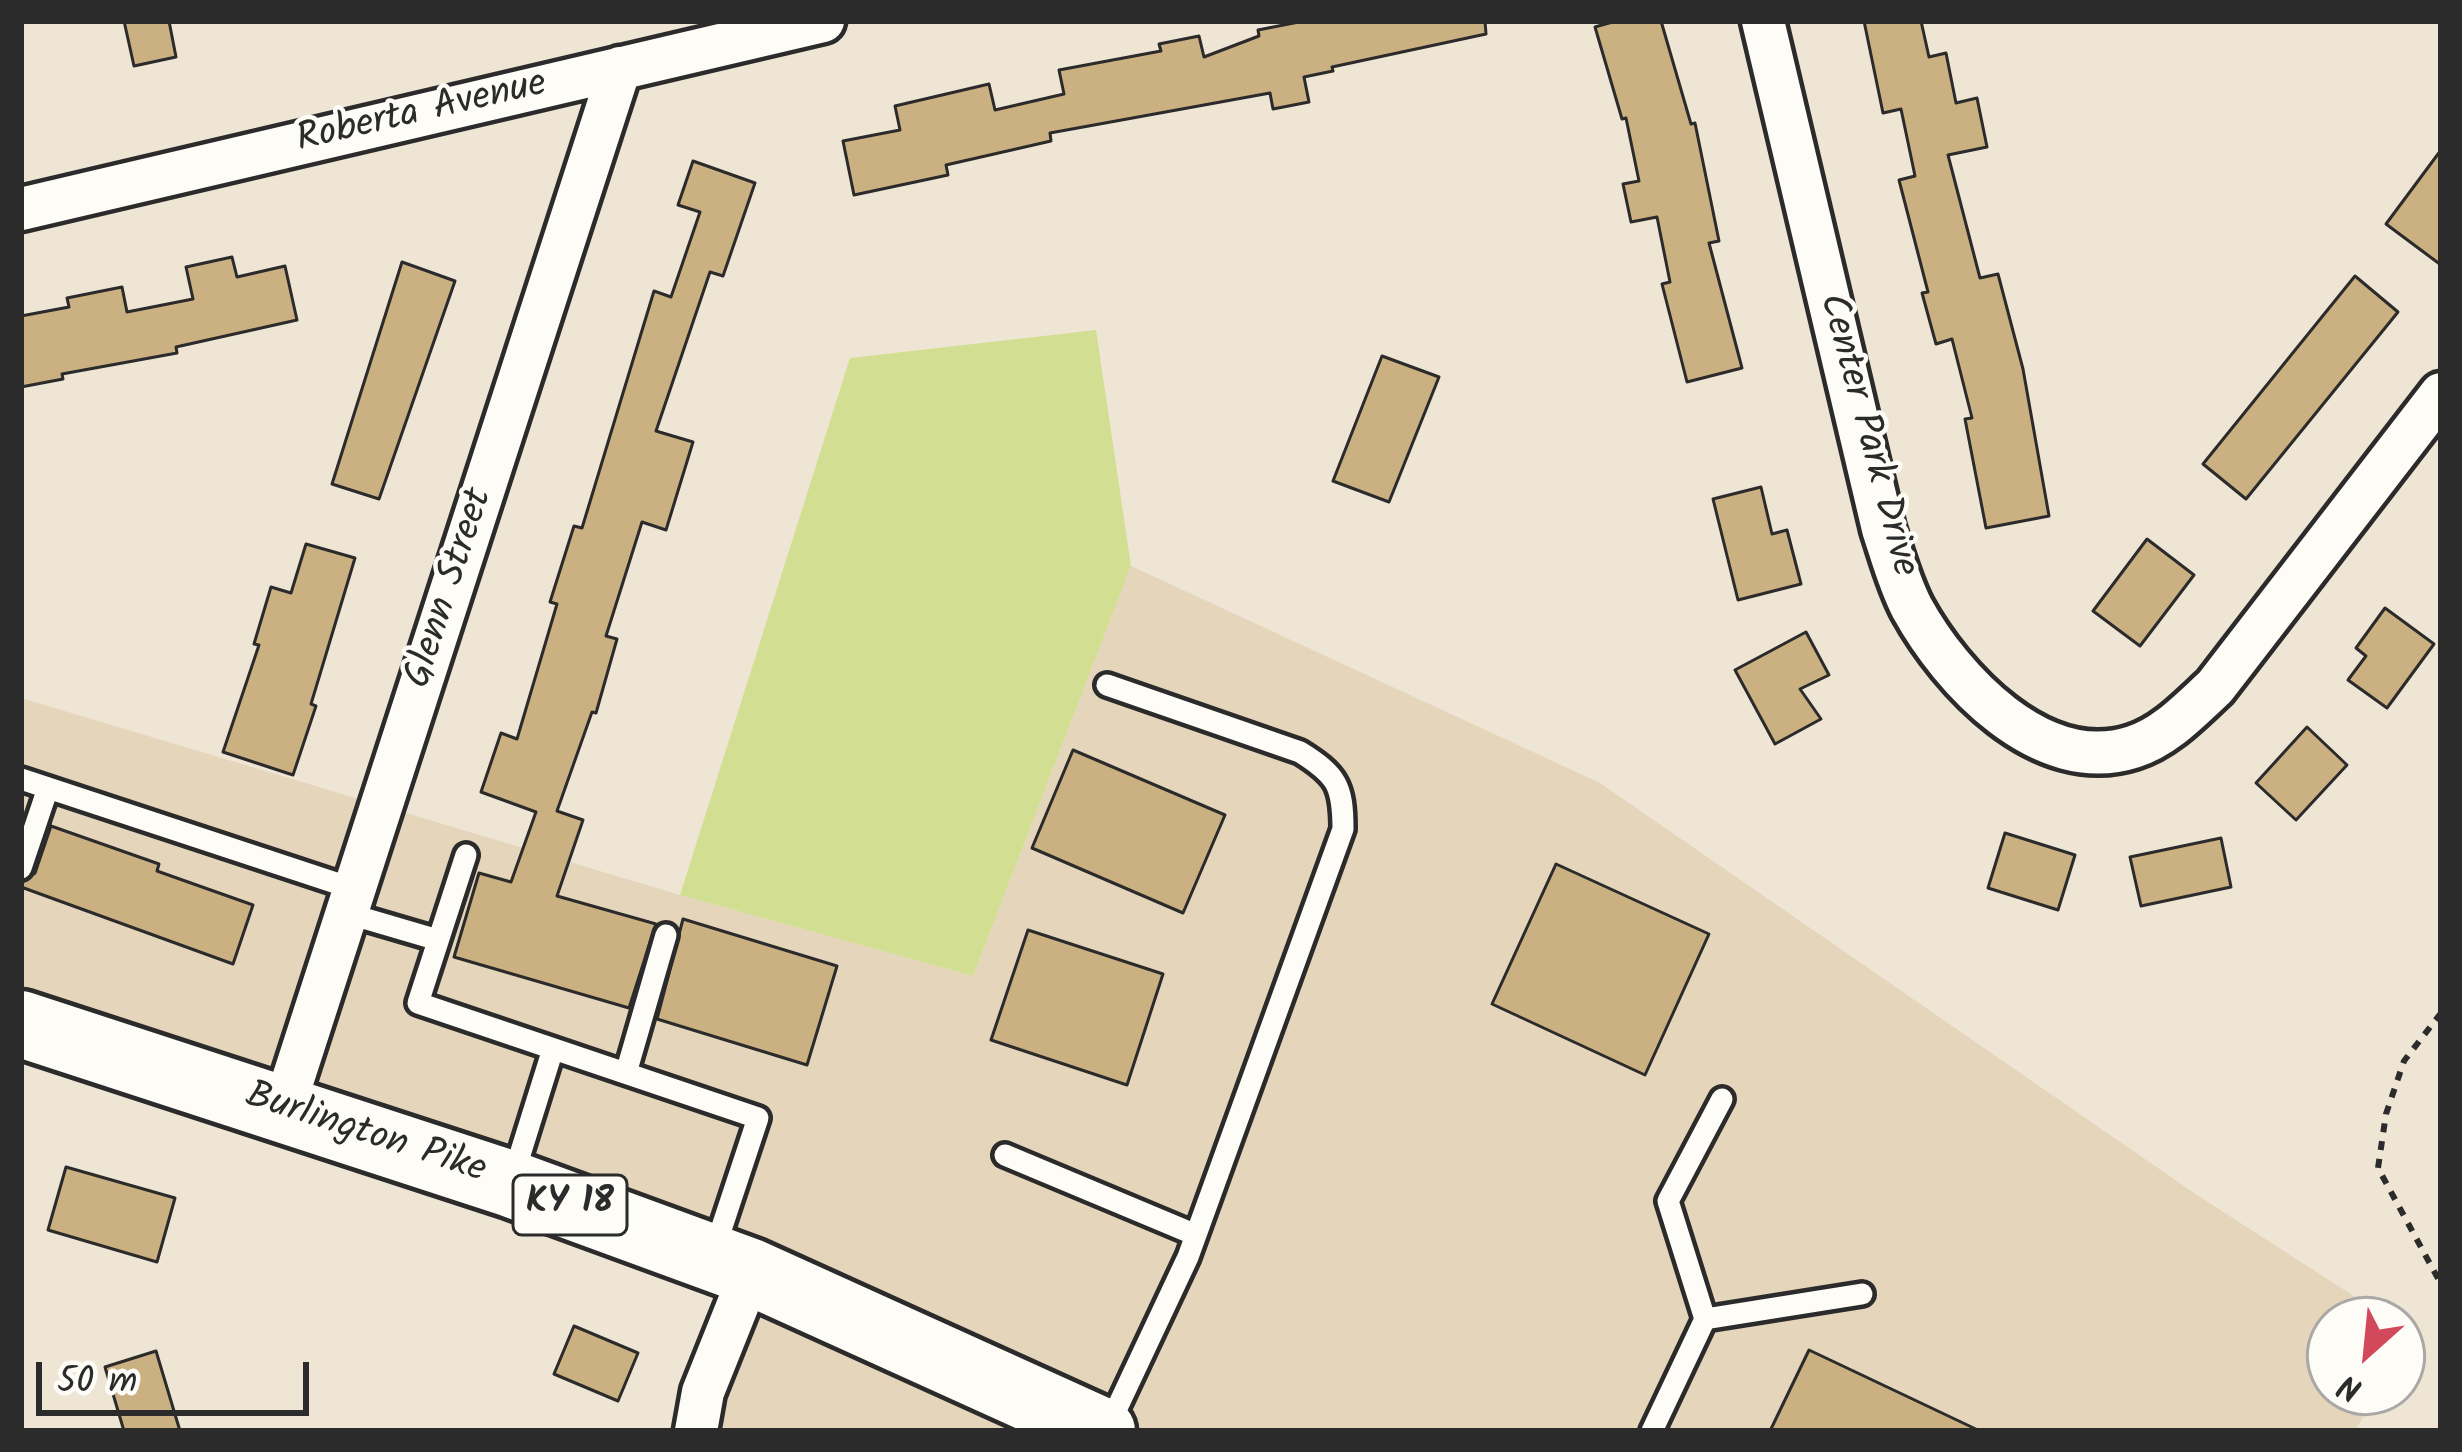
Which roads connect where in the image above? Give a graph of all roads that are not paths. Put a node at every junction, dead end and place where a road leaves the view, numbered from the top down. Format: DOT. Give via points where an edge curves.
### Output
graph roads {
  1 [pos="823,21"];
  2 [pos="1763,21"];
  3 [pos="620,68"];
  4 [pos="21,209"];
  5 [pos="2441,394"];
  6 [pos="1107,686"];
  7 [pos="21,779"];
  8 [pos="48,788"];
  9 [pos="466,856"];
  10 [pos="21,868"];
  11 [pos="350,901"];
  12 [pos="666,935"];
  13 [pos="438,940"];
  14 [pos="21,1024"];
  15 [pos="553,1049"];
  16 [pos="626,1073"];
  17 [pos="1722,1099"];
  18 [pos="283,1110"];
  19 [pos="1004,1155"];
  20 [pos="511,1184"];
  21 [pos="1196,1235"];
  22 [pos="732,1265"];
  23 [pos="1862,1294"];
  24 [pos="1705,1319"];
  25 [pos="696,1431"];
  26 [pos="1104,1431"];
  27 [pos="1652,1431"];
  1 -- 3 [label="street, Roberta Avenue"];
  2 -- 5 [label="street, Center Park Drive" via="1900,584 1974,691 2043,739 2120,751 2176,724 2215,687"];
  3 -- 4 [label="street, Roberta Avenue"];
  3 -- 11 [label="street, Glenn Street"];
  6 -- 21 [label="lane" via="1300,752 1343,792 1343,829"];
  7 -- 8 [label="lane"];
  8 -- 10 [label="lane"];
  8 -- 11 [label="lane"];
  9 -- 13 [label="lane"];
  11 -- 13 [label="lane"];
  11 -- 18 [label="street, Glenn Street"];
  12 -- 16 [label="lane"];
  13 -- 15 [label="lane" via="418,1003"];
  14 -- 18 [label="main road, Burlington Pike / KY 18"];
  15 -- 16 [label="lane"];
  15 -- 20 [label="lane"];
  16 -- 22 [label="lane" via="758,1118"];
  17 -- 24 [label="lane" via="1668,1201"];
  18 -- 20 [label="main road, Burlington Pike / KY 18"];
  19 -- 21 [label="lane"];
  20 -- 22 [label="main road, Burlington Pike / KY 18"];
  21 -- 26 [label="lane"];
  22 -- 25 [label="street"];
  22 -- 26 [label="main road, Burlington Pike / KY 18"];
  23 -- 24 [label="lane"];
  24 -- 27 [label="lane"];
}
